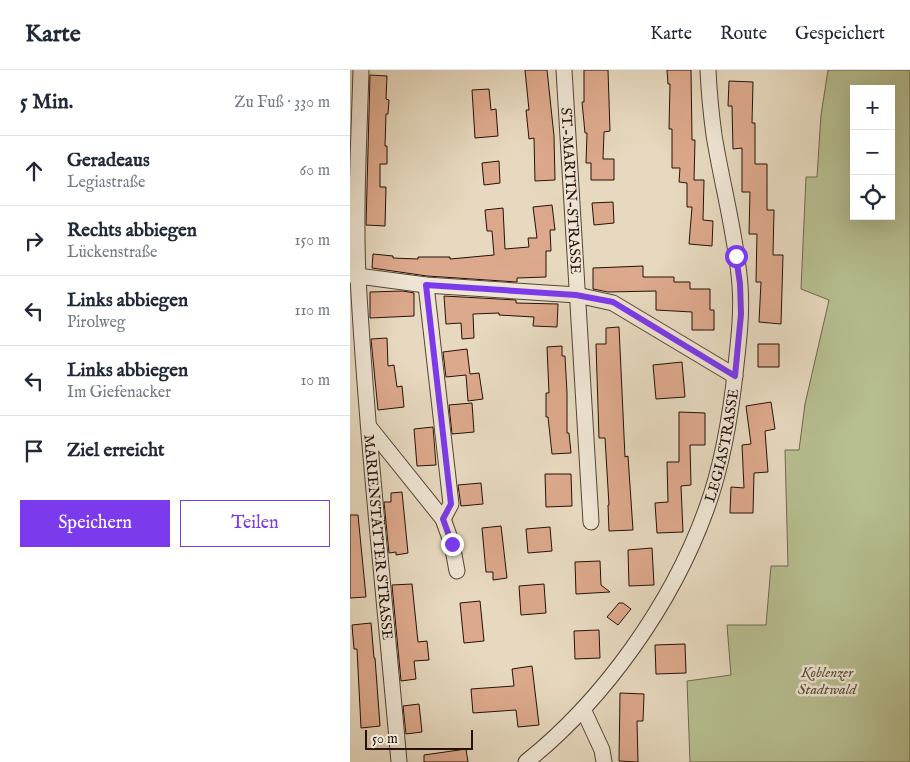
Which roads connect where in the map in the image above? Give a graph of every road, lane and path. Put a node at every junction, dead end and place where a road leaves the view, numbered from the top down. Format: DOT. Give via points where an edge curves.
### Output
graph roads {
  1 [pos="361,70"];
  2 [pos="564,70"];
  3 [pos="708,70"];
  4 [pos="353,178"];
  5 [pos="354,276"];
  6 [pos="426,285"];
  7 [pos="576,295"];
  8 [pos="735,376"];
  9 [pos="370,428"];
  10 [pos="443,519"];
  11 [pos="591,522"];
  12 [pos="457,571"];
  13 [pos="582,709"];
  14 [pos="399,762"];
  15 [pos="526,762"];
  16 [pos="604,762"];
  1 -- 4 [label="street, MARIENSTÄTTER STRASSE"];
  2 -- 7 [label="street, ST.-MARTIN-STRASSE"];
  3 -- 8 [label="street, LEGIASTRASSE" via="714,136 740,284 741,314"];
  4 -- 5 [label="street, MARIENSTÄTTER STRASSE"];
  5 -- 6 [label="street"];
  5 -- 9 [label="street, MARIENSTÄTTER STRASSE"];
  6 -- 7 [label="street"];
  6 -- 10 [label="street" via="451,504"];
  7 -- 8 [label="street" via="613,302"];
  7 -- 11 [label="street, ST.-MARTIN-STRASSE"];
  8 -- 13 [label="street, LEGIASTRASSE" via="732,410 715,482 682,566 640,637"];
  9 -- 10 [label="street"];
  9 -- 14 [label="street, MARIENSTÄTTER STRASSE"];
  10 -- 12 [label="street"];
  13 -- 15 [label="street, LEGIASTRASSE"];
  13 -- 16 [label="street" via="602,750"];
}
